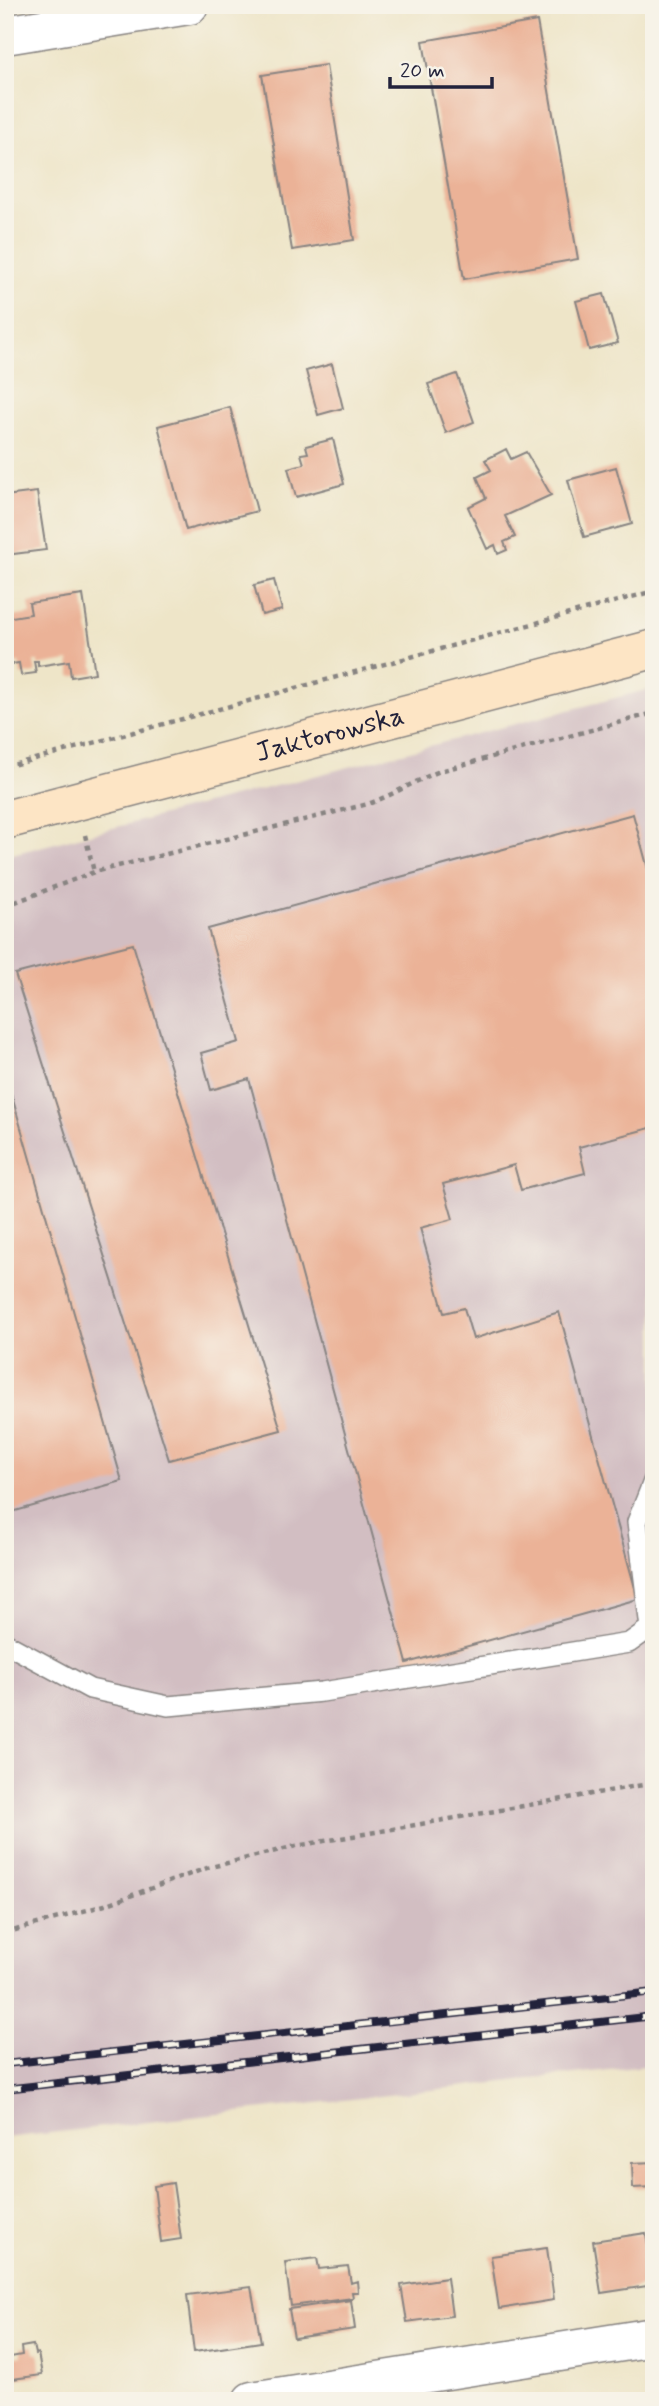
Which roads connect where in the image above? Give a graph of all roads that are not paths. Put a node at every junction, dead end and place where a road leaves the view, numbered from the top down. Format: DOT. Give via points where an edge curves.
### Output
graph roads {
  1 [pos="189,5"];
  2 [pos="5,35"];
  3 [pos="654,649"];
  4 [pos="5,820"];
  5 [pos="654,1479"];
  6 [pos="5,1643"];
  7 [pos="654,2337"];
  8 [pos="252,2401"];
  1 -- 2 [label="street"];
  3 -- 4 [label="main road, Jaktorowska"];
  5 -- 6 [label="lane" via="637,1522 650,1628 629,1643 322,1692 167,1706 90,1689"];
  7 -- 8 [label="street"];
}
